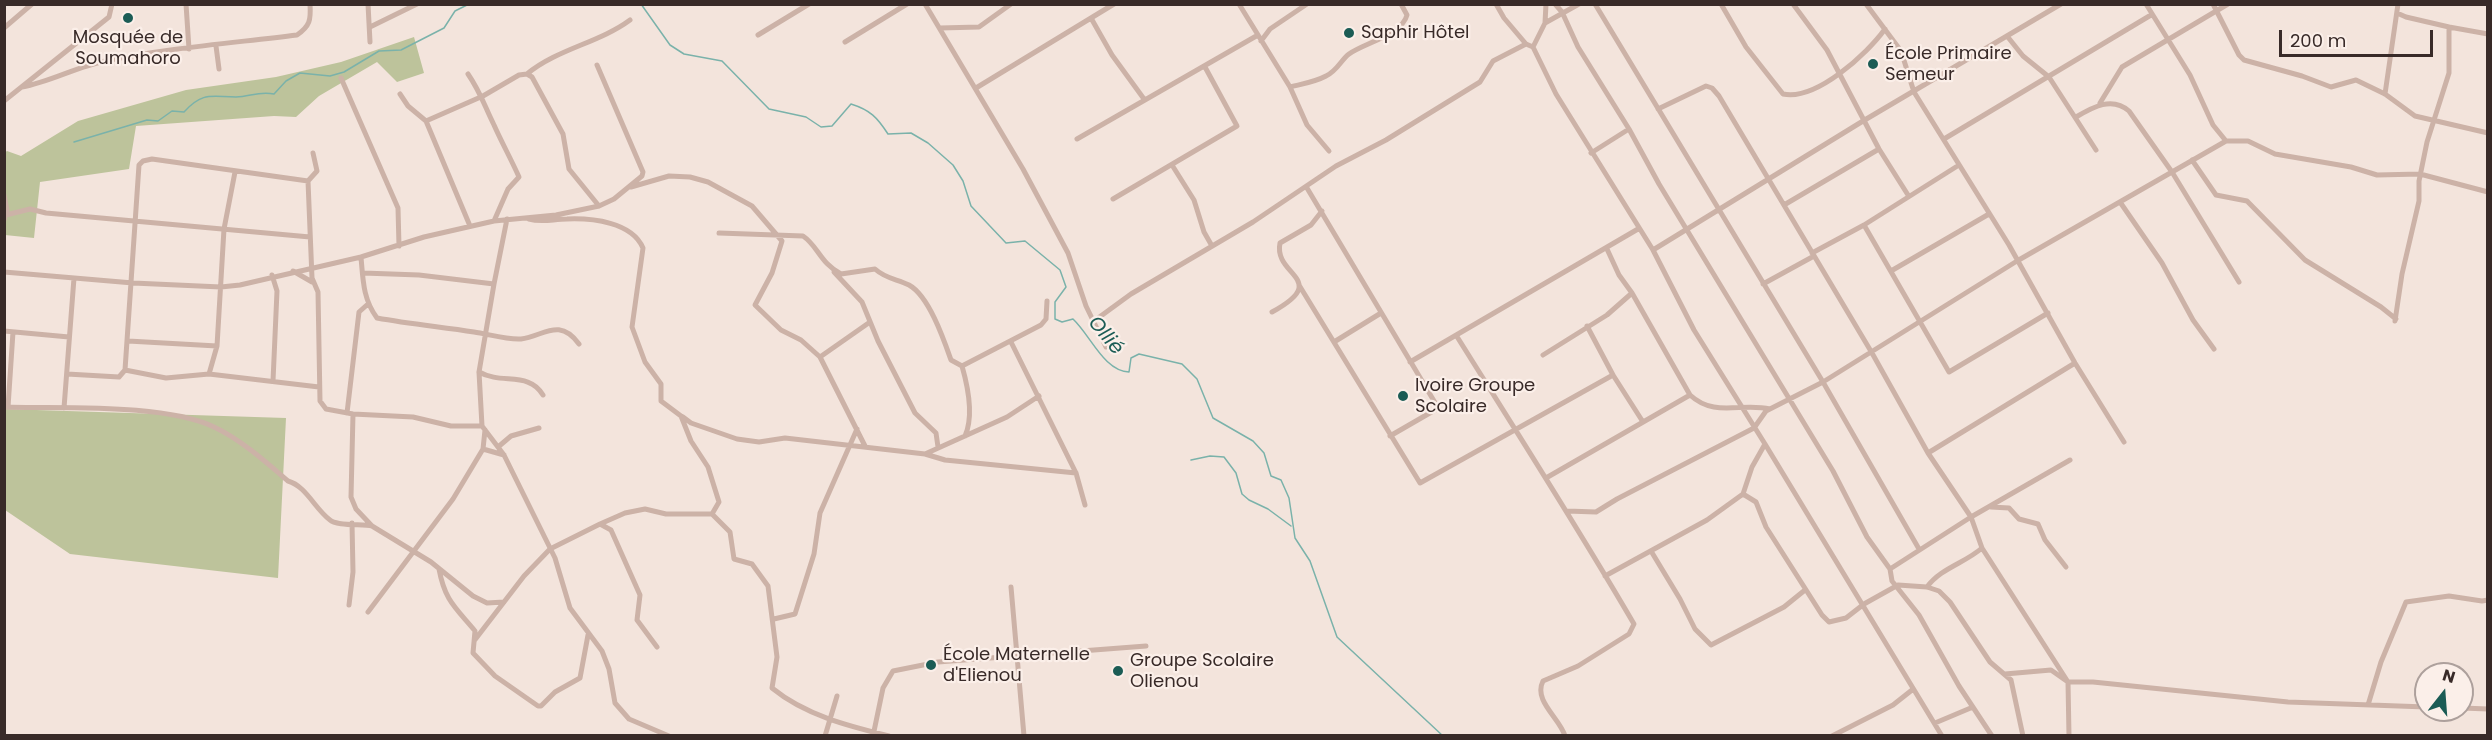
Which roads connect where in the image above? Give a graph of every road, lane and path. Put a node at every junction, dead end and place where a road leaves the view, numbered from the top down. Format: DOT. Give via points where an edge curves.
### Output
graph roads {
  1 [pos="32,4"];
  2 [pos="112,4"];
  3 [pos="186,4"];
  4 [pos="310,4"];
  5 [pos="368,4"];
  6 [pos="417,4"];
  7 [pos="809,4"];
  8 [pos="908,4"];
  9 [pos="925,4"];
  10 [pos="1011,4"];
  11 [pos="1114,4"];
  12 [pos="1239,4"];
  13 [pos="1307,4"];
  14 [pos="1401,4"];
  15 [pos="1496,4"];
  16 [pos="1546,4"];
  17 [pos="1555,4"];
  18 [pos="1579,4"];
  19 [pos="1595,4"];
  20 [pos="1792,4"];
  21 [pos="1866,4"];
  22 [pos="2061,4"];
  23 [pos="2146,4"];
  24 [pos="2228,4"];
  25 [pos="2398,4"];
  26 [pos="1723,5"];
  27 [pos="1105,7"];
  28 [pos="2215,7"];
  29 [pos="1562,12"];
  30 [pos="2397,13"];
  31 [pos="2151,15"];
  32 [pos="1091,18"];
  33 [pos="630,20"];
  34 [pos="1545,23"];
  35 [pos="370,27"];
  36 [pos="2449,27"];
  37 [pos="4,28"];
  38 [pos="940,28"];
  39 [pos="1885,29"];
  40 [pos="2487,34"];
  41 [pos="758,35"];
  42 [pos="2007,36"];
  43 [pos="1259,38"];
  44 [pos="2166,41"];
  45 [pos="370,42"];
  46 [pos="844,42"];
  47 [pos="1526,44"];
  48 [pos="216,46"];
  49 [pos="1533,47"];
  50 [pos="189,49"];
  51 [pos="597,64"];
  52 [pos="1205,67"];
  53 [pos="219,69"];
  54 [pos="468,74"];
  55 [pos="527,74"];
  56 [pos="1839,74"];
  57 [pos="2049,77"];
  58 [pos="341,78"];
  59 [pos="22,87"];
  60 [pos="1290,87"];
  61 [pos="976,88"];
  62 [pos="1914,92"];
  63 [pos="400,94"];
  64 [pos="2385,94"];
  65 [pos="483,96"];
  66 [pos="1144,99"];
  67 [pos="4,101"];
  68 [pos="2100,103"];
  69 [pos="1658,109"];
  70 [pos="2076,117"];
  71 [pos="426,121"];
  72 [pos="1863,121"];
  73 [pos="2433,121"];
  74 [pos="1629,129"];
  75 [pos="2487,133"];
  76 [pos="1077,139"];
  77 [pos="1944,139"];
  78 [pos="2226,141"];
  79 [pos="1879,148"];
  80 [pos="2096,150"];
  81 [pos="1329,151"];
  82 [pos="313,153"];
  83 [pos="1591,153"];
  84 [pos="2192,160"];
  85 [pos="1172,165"];
  86 [pos="1959,165"];
  87 [pos="235,172"];
  88 [pos="2172,172"];
  89 [pos="2420,174"];
  90 [pos="308,181"];
  91 [pos="1768,181"];
  92 [pos="1307,188"];
  93 [pos="624,189"];
  94 [pos="2487,192"];
  95 [pos="4,195"];
  96 [pos="1908,195"];
  97 [pos="1113,199"];
  98 [pos="2120,202"];
  99 [pos="598,206"];
  100 [pos="1784,206"];
  101 [pos="1719,210"];
  102 [pos="1322,211"];
  103 [pos="1989,214"];
  104 [pos="5,217"];
  105 [pos="524,218"];
  106 [pos="507,219"];
  107 [pos="494,221"];
  108 [pos="136,222"];
  109 [pos="1864,225"];
  110 [pos="470,226"];
  111 [pos="224,229"];
  112 [pos="1638,229"];
  113 [pos="1688,230"];
  114 [pos="719,233"];
  115 [pos="310,237"];
  116 [pos="781,237"];
  117 [pos="399,246"];
  118 [pos="1212,246"];
  119 [pos="1607,249"];
  120 [pos="1653,250"];
  121 [pos="1813,255"];
  122 [pos="361,257"];
  123 [pos="2017,261"];
  124 [pos="312,267"];
  125 [pos="832,269"];
  126 [pos="1891,270"];
  127 [pos="293,271"];
  128 [pos="4,272"];
  129 [pos="363,273"];
  130 [pos="272,275"];
  131 [pos="74,278"];
  132 [pos="313,282"];
  133 [pos="2239,282"];
  134 [pos="133,283"];
  135 [pos="494,284"];
  136 [pos="1763,284"];
  137 [pos="1299,285"];
  138 [pos="221,287"];
  139 [pos="1632,293"];
  140 [pos="1047,301"];
  141 [pos="368,304"];
  142 [pos="1272,312"];
  143 [pos="1381,313"];
  144 [pos="2048,313"];
  145 [pos="1094,321"];
  146 [pos="870,322"];
  147 [pos="1919,323"];
  148 [pos="1587,326"];
  149 [pos="4,331"];
  150 [pos="13,332"];
  151 [pos="486,334"];
  152 [pos="1456,335"];
  153 [pos="69,337"];
  154 [pos="128,340"];
  155 [pos="1011,342"];
  156 [pos="1334,342"];
  157 [pos="579,344"];
  158 [pos="217,346"];
  159 [pos="1106,347"];
  160 [pos="2214,349"];
  161 [pos="1872,353"];
  162 [pos="1544,355"];
  163 [pos="820,357"];
  164 [pos="1410,362"];
  165 [pos="2075,363"];
  166 [pos="962,366"];
  167 [pos="125,370"];
  168 [pos="479,372"];
  169 [pos="67,374"];
  170 [pos="209,374"];
  171 [pos="1613,375"];
  172 [pos="273,381"];
  173 [pos="1823,382"];
  174 [pos="319,387"];
  175 [pos="1690,394"];
  176 [pos="543,395"];
  177 [pos="1039,396"];
  178 [pos="1791,399"];
  179 [pos="6,407"];
  180 [pos="64,408"];
  181 [pos="1742,409"];
  182 [pos="1770,409"];
  183 [pos="350,414"];
  184 [pos="681,416"];
  185 [pos="1643,422"];
  186 [pos="483,428"];
  187 [pos="539,428"];
  188 [pos="1516,428"];
  189 [pos="1754,428"];
  190 [pos="857,429"];
  191 [pos="966,436"];
  192 [pos="1390,436"];
  193 [pos="2124,442"];
  194 [pos="1765,444"];
  195 [pos="849,445"];
  196 [pos="865,446"];
  197 [pos="498,447"];
  198 [pos="938,447"];
  199 [pos="483,449"];
  200 [pos="1928,453"];
  201 [pos="925,454"];
  202 [pos="504,455"];
  203 [pos="2070,460"];
  204 [pos="1076,473"];
  205 [pos="1546,478"];
  206 [pos="1743,494"];
  207 [pos="1085,505"];
  208 [pos="1989,507"];
  209 [pos="1567,511"];
  210 [pos="712,514"];
  211 [pos="1971,517"];
  212 [pos="352,523"];
  213 [pos="600,524"];
  214 [pos="372,526"];
  215 [pos="1982,548"];
  216 [pos="550,549"];
  217 [pos="1919,549"];
  218 [pos="412,550"];
  219 [pos="1651,551"];
  220 [pos="2066,567"];
  221 [pos="439,569"];
  222 [pos="1890,569"];
  223 [pos="1605,576"];
  224 [pos="1898,585"];
  225 [pos="1011,587"];
  226 [pos="1927,587"];
  227 [pos="1805,590"];
  228 [pos="2487,600"];
  229 [pos="504,602"];
  230 [pos="1864,604"];
  231 [pos="349,605"];
  232 [pos="368,612"];
  233 [pos="774,619"];
  234 [pos="588,635"];
  235 [pos="474,641"];
  236 [pos="1146,646"];
  237 [pos="657,647"];
  238 [pos="1015,658"];
  239 [pos="2005,674"];
  240 [pos="2068,681"];
  241 [pos="1912,690"];
  242 [pos="837,696"];
  243 [pos="2367,705"];
  244 [pos="1973,707"];
  245 [pos="2414,707"];
  246 [pos="830,719"];
  247 [pos="1935,723"];
  248 [pos="873,734"];
  249 [pos="669,735"];
  250 [pos="825,735"];
  251 [pos="889,735"];
  252 [pos="1024,735"];
  253 [pos="1565,735"];
  254 [pos="1832,735"];
  255 [pos="1942,735"];
  256 [pos="1992,735"];
  257 [pos="2023,735"];
  258 [pos="2068,735"];
  1 -- 37 [label="street"];
  2 -- 59 [label="street" via="109,17"];
  3 -- 50 [label="street"];
  4 -- 48 [label="street" via="307,28 297,35"];
  5 -- 35 [label="street"];
  6 -- 35 [label="street"];
  7 -- 41 [label="street"];
  8 -- 46 [label="street"];
  9 -- 38 [label="street"];
  10 -- 38 [label="street" via="980,27"];
  11 -- 27 [label="street"];
  12 -- 43 [label="street"];
  13 -- 43 [label="street"];
  14 -- 60 [label="street" via="1406,21 1348,55 1328,75"];
  15 -- 47 [label="street"];
  16 -- 34 [label="street"];
  17 -- 29 [label="street"];
  18 -- 29 [label="street"];
  19 -- 69 [label="street"];
  20 -- 56 [label="street" via="1827,50"];
  21 -- 39 [label="street"];
  22 -- 42 [label="street"];
  23 -- 31 [label="street"];
  24 -- 28 [label="street"];
  25 -- 30 [label="street"];
  26 -- 56 [label="street" via="1746,47 1783,94 1812,88"];
  27 -- 32 [label="street"];
  28 -- 44 [label="street"];
  28 -- 64 [label="street" via="2244,60 2331,87 2356,80"];
  29 -- 34 [label="street"];
  29 -- 74 [label="street" via="1578,47"];
  30 -- 36 [label="street"];
  30 -- 64 [label="street"];
  31 -- 44 [label="street"];
  31 -- 57 [label="street"];
  32 -- 61 [label="street"];
  32 -- 66 [label="street"];
  33 -- 55 [label="street" via="615,31 541,63"];
  34 -- 49 [label="street"];
  35 -- 45 [label="street"];
  36 -- 40 [label="street"];
  36 -- 73 [label="street" via="2449,73"];
  38 -- 61 [label="street"];
  39 -- 56 [label="street" via="1865,54"];
  39 -- 62 [label="street" via="1901,51"];
  42 -- 57 [label="street" via="2023,56"];
  42 -- 62 [label="street"];
  43 -- 52 [label="street"];
  43 -- 60 [label="street"];
  44 -- 68 [label="street" via="2122,68"];
  44 -- 78 [label="street" via="2190,75 2212,125"];
  47 -- 49 [label="street"];
  47 -- 92 [label="street" via="1492,61 1480,81 1386,140 1336,166"];
  48 -- 50 [label="street"];
  48 -- 53 [label="street"];
  49 -- 83 [label="street"];
  50 -- 59 [label="street" via="106,61"];
  51 -- 93 [label="street" via="643,167 642,176"];
  52 -- 66 [label="street"];
  52 -- 85 [label="street" via="1237,126"];
  54 -- 65 [label="street"];
  55 -- 65 [label="street"];
  55 -- 99 [label="street" via="563,134 569,169"];
  56 -- 72 [label="street"];
  57 -- 70 [label="street"];
  57 -- 77 [label="street"];
  58 -- 117 [label="street" via="398,208"];
  59 -- 67 [label="street"];
  60 -- 81 [label="street" via="1307,125"];
  61 -- 145 [label="street" via="1068,254"];
  62 -- 72 [label="street"];
  62 -- 77 [label="street"];
  63 -- 71 [label="street"];
  64 -- 73 [label="street" via="2409,114"];
  65 -- 71 [label="street"];
  65 -- 107 [label="street" via="519,177 508,189"];
  66 -- 76 [label="street"];
  68 -- 70 [label="street"];
  68 -- 88 [label="street" via="2129,111"];
  69 -- 91 [label="street" via="1706,86 1712,88"];
  69 -- 101 [label="street"];
  70 -- 80 [label="street"];
  71 -- 110 [label="street"];
  72 -- 79 [label="street"];
  72 -- 91 [label="street"];
  73 -- 75 [label="street"];
  73 -- 89 [label="street"];
  74 -- 83 [label="street"];
  74 -- 113 [label="street"];
  77 -- 86 [label="street"];
  78 -- 84 [label="street"];
  78 -- 89 [label="street" via="2248,141 2275,154 2377,175"];
  79 -- 96 [label="street"];
  79 -- 100 [label="street"];
  82 -- 90 [label="street" via="317,171"];
  83 -- 112 [label="street"];
  84 -- 88 [label="street"];
  84 -- 89 [label="street" via="2216,195 2247,201 2305,260 2381,307 2395,320 2419,201"];
  85 -- 97 [label="street"];
  85 -- 118 [label="street" via="1194,200"];
  86 -- 96 [label="street"];
  86 -- 103 [label="street"];
  87 -- 90 [label="street"];
  87 -- 108 [label="street" via="143,160 139,165"];
  87 -- 111 [label="street"];
  88 -- 98 [label="street"];
  88 -- 133 [label="street"];
  89 -- 94 [label="street"];
  90 -- 115 [label="street"];
  91 -- 100 [label="street"];
  91 -- 101 [label="street"];
  92 -- 102 [label="street"];
  92 -- 118 [label="street"];
  93 -- 99 [label="street"];
  93 -- 116 [label="street" via="669,176 708,182 752,206"];
  95 -- 104 [label="street"];
  96 -- 109 [label="street"];
  98 -- 123 [label="street"];
  98 -- 160 [label="street" via="2162,262 2193,320"];
  99 -- 105 [label="street"];
  100 -- 121 [label="street"];
  101 -- 113 [label="street"];
  101 -- 136 [label="street"];
  102 -- 137 [label="street" via="1311,225 1279,247"];
  102 -- 143 [label="street"];
  103 -- 123 [label="street"];
  103 -- 126 [label="street"];
  104 -- 108 [label="street" via="30,209"];
  105 -- 106 [label="street"];
  105 -- 184 [label="street" via="539,222 599,221 631,232 640,241 643,248 632,327 635,342 662,384 661,401"];
  106 -- 107 [label="street"];
  106 -- 135 [label="street"];
  107 -- 110 [label="street"];
  108 -- 111 [label="street"];
  108 -- 134 [label="street"];
  109 -- 121 [label="street"];
  109 -- 126 [label="street"];
  110 -- 117 [label="street"];
  111 -- 115 [label="street"];
  111 -- 138 [label="street"];
  112 -- 119 [label="street"];
  112 -- 120 [label="street"];
  113 -- 120 [label="street"];
  113 -- 178 [label="street"];
  114 -- 116 [label="street"];
  115 -- 124 [label="street"];
  116 -- 125 [label="street" via="803,236"];
  116 -- 163 [label="street" via="772,273 755,305 781,330 801,340"];
  117 -- 122 [label="street"];
  118 -- 145 [label="street"];
  119 -- 139 [label="street"];
  119 -- 152 [label="street"];
  120 -- 181 [label="street" via="1694,330"];
  121 -- 136 [label="street"];
  121 -- 161 [label="street"];
  122 -- 124 [label="street"];
  122 -- 129 [label="street"];
  123 -- 144 [label="street"];
  123 -- 147 [label="street"];
  124 -- 127 [label="street"];
  124 -- 132 [label="street"];
  125 -- 146 [label="street" via="862,302"];
  125 -- 166 [label="street" via="847,274 875,269 910,286 939,327 951,360"];
  126 -- 147 [label="street"];
  127 -- 130 [label="street"];
  127 -- 132 [label="street"];
  128 -- 131 [label="street"];
  129 -- 135 [label="street"];
  129 -- 141 [label="street"];
  130 -- 138 [label="street"];
  130 -- 172 [label="street" via="277,291"];
  131 -- 134 [label="street"];
  131 -- 153 [label="street"];
  132 -- 174 [label="street" via="318,292"];
  134 -- 138 [label="street"];
  134 -- 154 [label="street"];
  135 -- 151 [label="street"];
  136 -- 173 [label="street"];
  137 -- 142 [label="street" via="1297,297"];
  137 -- 156 [label="street"];
  138 -- 158 [label="street"];
  139 -- 148 [label="street" via="1620,306"];
  139 -- 175 [label="street"];
  140 -- 155 [label="street" via="1046,319"];
  141 -- 151 [label="street" via="377,318"];
  141 -- 183 [label="street" via="359,312"];
  143 -- 156 [label="street"];
  143 -- 164 [label="street"];
  144 -- 147 [label="street" via="1949,372"];
  144 -- 165 [label="street"];
  145 -- 159 [label="street"];
  146 -- 163 [label="street"];
  146 -- 198 [label="street" via="915,413 936,432"];
  147 -- 161 [label="street"];
  148 -- 162 [label="street"];
  148 -- 171 [label="street"];
  149 -- 150 [label="street"];
  150 -- 153 [label="street"];
  150 -- 179 [label="street"];
  151 -- 157 [label="street" via="520,339 556,329 568,333"];
  151 -- 168 [label="street"];
  152 -- 164 [label="street"];
  152 -- 188 [label="street"];
  153 -- 169 [label="street"];
  154 -- 158 [label="street"];
  154 -- 167 [label="street"];
  155 -- 166 [label="street"];
  155 -- 177 [label="street"];
  156 -- 192 [label="street"];
  158 -- 170 [label="street"];
  161 -- 173 [label="street"];
  161 -- 200 [label="street"];
  163 -- 190 [label="street"];
  164 -- 192 [label="street" via="1437,408"];
  165 -- 193 [label="street"];
  165 -- 200 [label="street"];
  166 -- 191 [label="street" via="968,399"];
  167 -- 169 [label="street" via="119,377"];
  167 -- 170 [label="street" via="166,378"];
  168 -- 176 [label="street" via="501,380 522,379 537,385"];
  168 -- 186 [label="street"];
  169 -- 180 [label="street"];
  170 -- 172 [label="street"];
  171 -- 185 [label="street"];
  171 -- 188 [label="street"];
  172 -- 174 [label="street"];
  173 -- 178 [label="street"];
  173 -- 217 [label="street"];
  174 -- 183 [label="street" via="320,402 326,409"];
  175 -- 181 [label="street" via="1708,406"];
  175 -- 185 [label="street"];
  177 -- 191 [label="street" via="1007,417"];
  177 -- 204 [label="street"];
  178 -- 182 [label="street"];
  178 -- 222 [label="street" via="1867,537"];
  179 -- 180 [label="street"];
  180 -- 212 [label="street" via="177,416 214,427 298,486 329,520"];
  181 -- 182 [label="street"];
  181 -- 189 [label="street"];
  182 -- 189 [label="street"];
  183 -- 186 [label="street" via="413,417"];
  183 -- 214 [label="street" via="351,496 353,505"];
  184 -- 195 [label="street" via="737,439 759,442 784,438"];
  184 -- 210 [label="street" via="717,491 719,502"];
  185 -- 205 [label="street"];
  186 -- 197 [label="street"];
  186 -- 199 [label="street"];
  187 -- 197 [label="street" via="511,435"];
  188 -- 192 [label="street" via="1421,484"];
  188 -- 205 [label="street"];
  189 -- 194 [label="street"];
  189 -- 209 [label="street" via="1596,512"];
  190 -- 195 [label="street"];
  190 -- 196 [label="street"];
  191 -- 198 [label="street"];
  194 -- 206 [label="street"];
  194 -- 230 [label="street" via="1830,556"];
  195 -- 196 [label="street"];
  195 -- 233 [label="street" via="820,513 814,554 795,614"];
  196 -- 201 [label="street"];
  197 -- 202 [label="street"];
  198 -- 201 [label="street"];
  199 -- 202 [label="street"];
  199 -- 218 [label="street" via="453,499"];
  200 -- 211 [label="street"];
  201 -- 204 [label="street" via="945,460"];
  202 -- 216 [label="street"];
  203 -- 208 [label="street"];
  204 -- 207 [label="street"];
  205 -- 209 [label="street"];
  206 -- 219 [label="street" via="1707,520"];
  206 -- 227 [label="street" via="1756,502 1766,527"];
  208 -- 211 [label="street"];
  208 -- 220 [label="street" via="2009,508 2019,519 2038,524"];
  209 -- 223 [label="street"];
  210 -- 213 [label="street" via="666,514 645,509"];
  210 -- 233 [label="street" via="730,531 734,559 752,564 768,586"];
  211 -- 215 [label="street"];
  211 -- 217 [label="street"];
  212 -- 214 [label="street"];
  212 -- 231 [label="street"];
  213 -- 216 [label="street"];
  213 -- 237 [label="street" via="611,530 627,563 640,595 637,620"];
  214 -- 218 [label="street"];
  215 -- 226 [label="street"];
  215 -- 240 [label="street"];
  216 -- 229 [label="street"];
  216 -- 234 [label="street" via="570,608"];
  217 -- 222 [label="street"];
  218 -- 221 [label="street"];
  218 -- 232 [label="street"];
  219 -- 223 [label="street"];
  219 -- 227 [label="street" via="1695,629 1711,645 1784,607"];
  221 -- 229 [label="street" via="472,596 487,603"];
  221 -- 235 [label="street" via="443,592 475,631"];
  222 -- 224 [label="street" via="1892,581"];
  223 -- 253 [label="street" via="1634,626 1629,634 1578,666 1543,681 1540,692 1544,702"];
  224 -- 226 [label="street"];
  224 -- 230 [label="street"];
  224 -- 244 [label="street"];
  225 -- 238 [label="street"];
  226 -- 239 [label="street" via="1939,591 1950,602 1990,662"];
  227 -- 230 [label="street" via="1829,622 1845,618"];
  228 -- 243 [label="street" via="2448,596 2406,602"];
  229 -- 235 [label="street"];
  230 -- 241 [label="street"];
  233 -- 246 [label="street" via="777,657 772,688 792,704"];
  234 -- 235 [label="street" via="580,678 555,692 541,706 495,676 473,652"];
  234 -- 249 [label="street" via="602,651 615,703 628,719"];
  236 -- 238 [label="street"];
  238 -- 248 [label="street" via="938,662 893,671 883,688"];
  238 -- 252 [label="street"];
  239 -- 240 [label="street" via="2051,670"];
  239 -- 257 [label="street" via="2010,680"];
  240 -- 243 [label="street" via="2288,702"];
  240 -- 258 [label="street"];
  241 -- 247 [label="street"];
  241 -- 254 [label="street" via="1893,705"];
  242 -- 246 [label="street"];
  243 -- 245 [label="street"];
  244 -- 247 [label="street"];
  244 -- 256 [label="street"];
  246 -- 248 [label="street"];
  246 -- 250 [label="street"];
  247 -- 255 [label="street"];
  248 -- 251 [label="street"];
}
